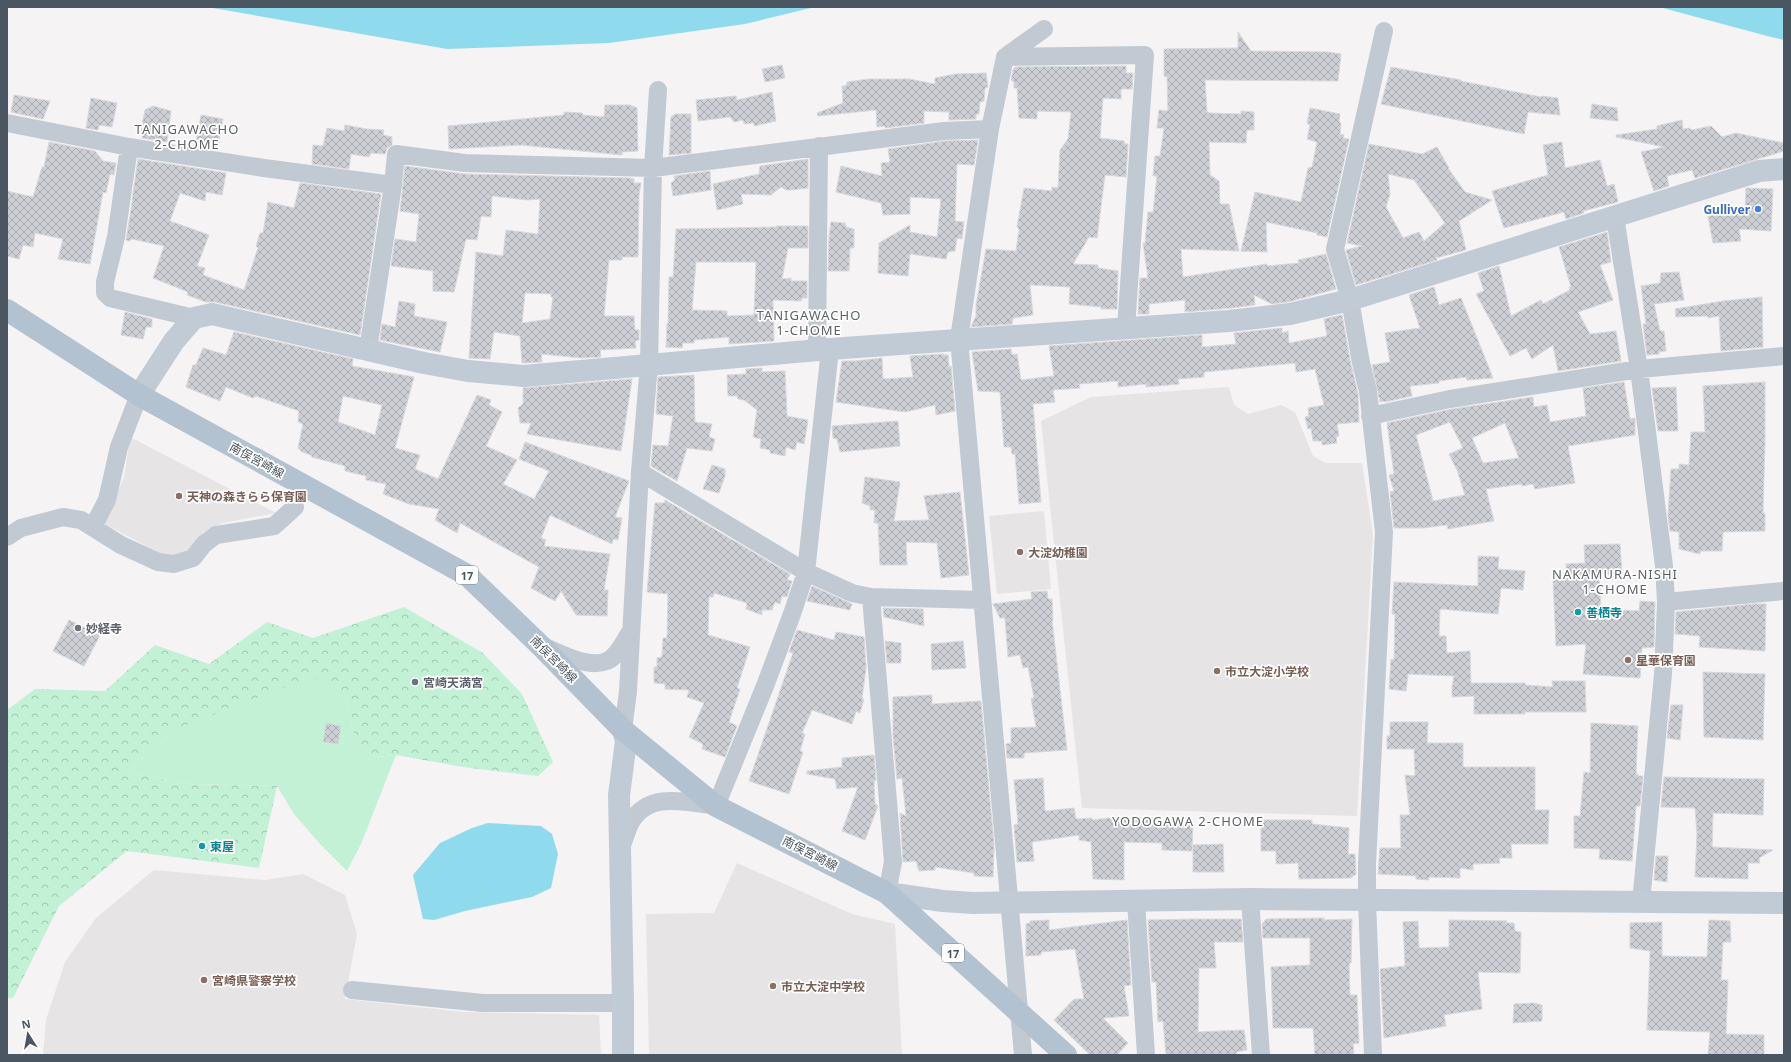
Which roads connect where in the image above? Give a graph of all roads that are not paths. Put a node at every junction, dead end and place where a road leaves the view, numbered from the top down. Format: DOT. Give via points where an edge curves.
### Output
graph roads {
  1 [pos="1044,29"];
  2 [pos="1384,31"];
  3 [pos="1005,57"];
  4 [pos="658,90"];
  5 [pos="7,123"];
  6 [pos="990,129"];
  7 [pos="819,146"];
  8 [pos="129,147"];
  9 [pos="653,168"];
  10 [pos="1784,169"];
  11 [pos="393,185"];
  12 [pos="1615,217"];
  13 [pos="1350,300"];
  14 [pos="7,310"];
  15 [pos="194,318"];
  16 [pos="1126,328"];
  17 [pos="959,339"];
  18 [pos="368,350"];
  19 [pos="824,350"];
  20 [pos="1784,356"];
  21 [pos="648,364"];
  22 [pos="1639,369"];
  23 [pos="139,395"];
  24 [pos="1370,416"];
  25 [pos="640,472"];
  26 [pos="295,507"];
  27 [pos="93,527"];
  28 [pos="7,537"];
  29 [pos="806,572"];
  30 [pos="1784,591"];
  31 [pos="871,597"];
  32 [pos="982,600"];
  33 [pos="1666,602"];
  34 [pos="632,630"];
  35 [pos="541,646"];
  36 [pos="623,730"];
  37 [pos="716,806"];
  38 [pos="620,853"];
  39 [pos="887,893"];
  40 [pos="1250,899"];
  41 [pos="1136,901"];
  42 [pos="1367,901"];
  43 [pos="1641,902"];
  44 [pos="1009,903"];
  45 [pos="1784,903"];
  46 [pos="352,990"];
  47 [pos="623,1003"];
  48 [pos="1019,1013"];
  49 [pos="623,1055"];
  50 [pos="1023,1055"];
  51 [pos="1066,1055"];
  52 [pos="1146,1055"];
  53 [pos="1261,1055"];
  54 [pos="1373,1055"];
  1 -- 3 [label="street"];
  2 -- 13 [label="street" via="1335,249"];
  3 -- 6 [label="street"];
  3 -- 16 [label="street" via="1145,55"];
  4 -- 9 [label="street"];
  5 -- 8 [label="street"];
  6 -- 7 [label="street" via="944,131"];
  6 -- 17 [label="street"];
  7 -- 9 [label="street"];
  7 -- 19 [label="street"];
  8 -- 11 [label="street"];
  8 -- 15 [label="street" via="105,293 110,298"];
  9 -- 11 [label="street" via="465,163 396,154"];
  9 -- 21 [label="street"];
  10 -- 12 [label="street" via="1759,171"];
  11 -- 18 [label="street"];
  12 -- 13 [label="street"];
  12 -- 22 [label="street"];
  13 -- 16 [label="street" via="1290,314"];
  13 -- 24 [label="street" via="1368,391"];
  14 -- 23 [label="main road, 南俣宮崎線 / 17"];
  15 -- 18 [label="street" via="212,314"];
  15 -- 23 [label="street" via="174,341"];
  16 -- 17 [label="street"];
  17 -- 19 [label="street"];
  17 -- 32 [label="street"];
  18 -- 21 [label="street" via="468,371 524,376"];
  19 -- 21 [label="street"];
  19 -- 29 [label="street"];
  20 -- 22 [label="street"];
  21 -- 25 [label="street"];
  22 -- 24 [label="street" via="1450,399"];
  22 -- 33 [label="street" via="1664,566"];
  23 -- 27 [label="street" via="119,446 107,500"];
  23 -- 35 [label="main road, 南俣宮崎線 / 17" via="467,575"];
  24 -- 42 [label="street" via="1384,532 1368,833"];
  25 -- 29 [label="street"];
  25 -- 34 [label="street"];
  26 -- 27 [label="street" via="274,526 216,535 204,544 193,558 174,564 158,562"];
  27 -- 28 [label="street" via="81,520 63,517 21,528"];
  29 -- 31 [label="street" via="852,593"];
  29 -- 37 [label="street" via="765,686"];
  30 -- 33 [label="street"];
  31 -- 32 [label="street"];
  31 -- 39 [label="street" via="893,862"];
  32 -- 44 [label="street"];
  33 -- 43 [label="street" via="1663,674"];
  34 -- 35 [label="street" via="608,661 591,664"];
  34 -- 36 [label="street"];
  35 -- 36 [label="main road, 南俣宮崎線 / 17"];
  36 -- 37 [label="main road, 南俣宮崎線 / 17"];
  36 -- 38 [label="street" via="626,741 619,795"];
  37 -- 38 [label="street" via="671,800 652,802 640,809 630,822"];
  37 -- 39 [label="main road, 南俣宮崎線 / 17"];
  38 -- 47 [label="street"];
  39 -- 44 [label="street" via="943,901"];
  39 -- 48 [label="main road, 南俣宮崎線 / 17"];
  40 -- 41 [label="street"];
  40 -- 42 [label="street"];
  40 -- 53 [label="street"];
  41 -- 44 [label="street"];
  41 -- 52 [label="street"];
  42 -- 43 [label="street"];
  42 -- 54 [label="street"];
  43 -- 45 [label="street"];
  44 -- 48 [label="street"];
  46 -- 47 [label="street" via="483,1003"];
  47 -- 49 [label="street"];
  48 -- 50 [label="street"];
  48 -- 51 [label="main road, 南俣宮崎線 / 17"];
}
